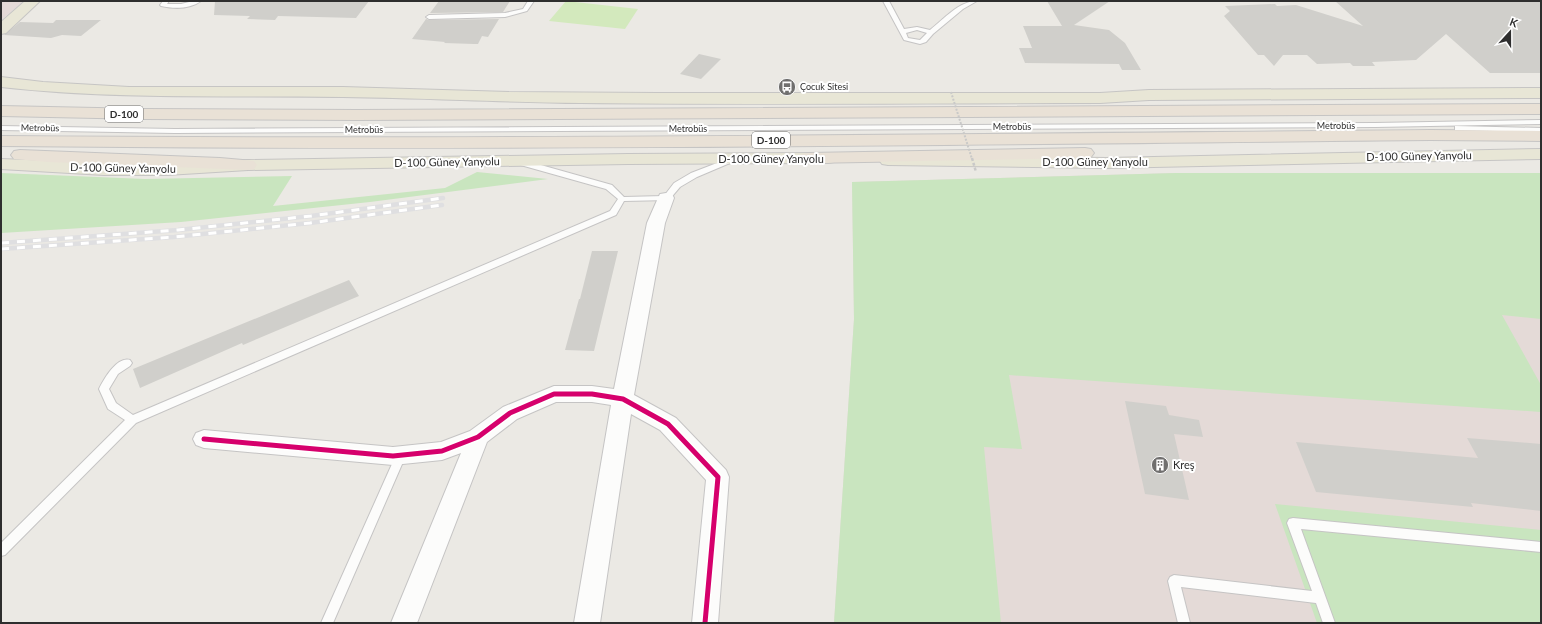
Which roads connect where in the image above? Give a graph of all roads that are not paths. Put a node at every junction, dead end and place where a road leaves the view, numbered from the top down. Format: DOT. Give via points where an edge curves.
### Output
graph roads {
  1 [pos="33,1"];
  2 [pos="166,1"];
  3 [pos="198,1"];
  4 [pos="531,1"];
  5 [pos="886,1"];
  6 [pos="974,1"];
  7 [pos="429,17"];
  8 [pos="1,30"];
  9 [pos="902,32"];
  10 [pos="931,33"];
  11 [pos="2,86"];
  12 [pos="1541,93"];
  13 [pos="752,98"];
  14 [pos="1100,98"];
  15 [pos="1541,108"];
  16 [pos="1,111"];
  17 [pos="247,116"];
  18 [pos="358,116"];
  19 [pos="1541,122"];
  20 [pos="1375,126"];
  21 [pos="1,128"];
  22 [pos="1541,130"];
  23 [pos="1356,136"];
  24 [pos="1541,136"];
  25 [pos="1,141"];
  26 [pos="1,153"];
  27 [pos="1541,154"];
  28 [pos="808,158"];
  29 [pos="736,159"];
  30 [pos="516,162"];
  31 [pos="1,164"];
  32 [pos="248,165"];
  33 [pos="666,198"];
  34 [pos="622,199"];
  35 [pos="127,363"];
  36 [pos="624,399"];
  37 [pos="132,420"];
  38 [pos="478,436"];
  39 [pos="204,439"];
  40 [pos="401,456"];
  41 [pos="1541,547"];
  42 [pos="1,552"];
  43 [pos="1320,598"];
  44 [pos="327,623"];
  45 [pos="404,623"];
  46 [pos="587,623"];
  47 [pos="705,623"];
  48 [pos="1184,623"];
  49 [pos="1329,623"];
  1 -- 8 [label="main road"];
  2 -- 3 [label="lane" via="163,5 182,6"];
  4 -- 7 [label="lane" via="525,10 505,15"];
  5 -- 9 [label="lane"];
  6 -- 10 [label="lane" via="961,8"];
  9 -- 10 [label="lane" via="916,28"];
  9 -- 10 [label="lane" via="906,39 920,42 926,40"];
  11 -- 13 [label="main road" via="129,92 342,92 508,97"];
  11 -- 17 [label="highway"];
  12 -- 14 [label="main road" via="1149,95"];
  13 -- 14 [label="main road"];
  13 -- 18 [label="highway" via="706,103 544,104 412,109"];
  14 -- 15 [label="highway" via="1459,101"];
  15 -- 18 [label="highway, D-100"];
  16 -- 17 [label="highway, D-100"];
  17 -- 18 [label="highway, D-100"];
  19 -- 20 [label="lane, Metrobüs"];
  20 -- 21 [label="lane, Metrobüs" via="199,130"];
  20 -- 22 [label="lane, Metrobüs"];
  23 -- 24 [label="highway, D-100"];
  23 -- 25 [label="highway, D-100" via="360,143"];
  23 -- 28 [label="highway" via="1303,148"];
  26 -- 32 [label="highway" via="56,158 203,161"];
  27 -- 28 [label="main road, D-100 Güney Yanyolu" via="1106,163"];
  28 -- 29 [label="main road, D-100 Güney Yanyolu"];
  29 -- 30 [label="main road, D-100 Güney Yanyolu"];
  29 -- 33 [label="lane" via="694,175 677,186"];
  30 -- 32 [label="main road, D-100 Güney Yanyolu"];
  30 -- 34 [label="lane" via="610,187"];
  31 -- 32 [label="main road, D-100 Güney Yanyolu" via="104,169"];
  33 -- 34 [label="lane"];
  33 -- 36 [label="street" via="656,222"];
  34 -- 37 [label="lane" via="613,213"];
  35 -- 37 [label="lane" via="115,371 104,390 112,406"];
  36 -- 38 [label="street" via="592,394 554,394 510,414"];
  36 -- 46 [label="street"];
  36 -- 47 [label="street" via="668,424 718,477"];
  37 -- 42 [label="lane"];
  38 -- 40 [label="street" via="442,451"];
  38 -- 45 [label="street"];
  39 -- 40 [label="street"];
  40 -- 44 [label="lane"];
  41 -- 43 [label="lane" via="1293,523"];
  43 -- 48 [label="lane" via="1174,580"];
  43 -- 49 [label="lane"];
}
